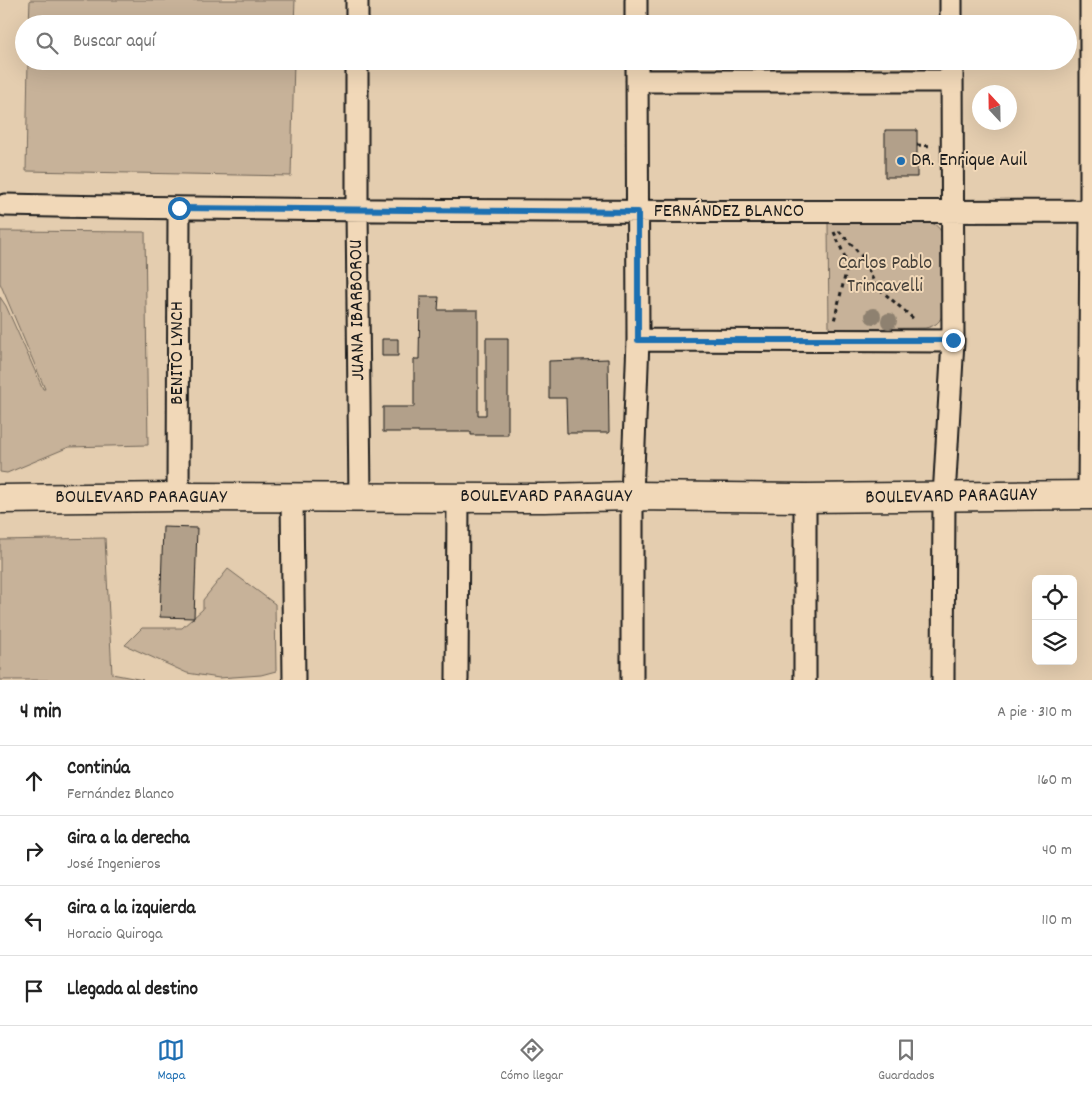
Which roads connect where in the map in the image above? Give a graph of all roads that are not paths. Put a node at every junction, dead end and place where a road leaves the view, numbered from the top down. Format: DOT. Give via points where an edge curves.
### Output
graph roads {
  1 [pos="357,0"];
  2 [pos="636,0"];
  3 [pos="951,0"];
  4 [pos="1091,0"];
  5 [pos="357,15"];
  6 [pos="636,15"];
  7 [pos="951,15"];
  8 [pos="357,70"];
  9 [pos="637,71"];
  10 [pos="952,71"];
  11 [pos="5,205"];
  12 [pos="179,208"];
  13 [pos="357,209"];
  14 [pos="1092,211"];
  15 [pos="638,212"];
  16 [pos="953,212"];
  17 [pos="638,340"];
  18 [pos="953,340"];
  19 [pos="1090,494"];
  20 [pos="632,496"];
  21 [pos="178,497"];
  22 [pos="944,497"];
  23 [pos="0,498"];
  24 [pos="292,498"];
  25 [pos="360,498"];
  26 [pos="458,498"];
  27 [pos="805,498"];
  28 [pos="294,680"];
  29 [pos="457,680"];
  30 [pos="632,680"];
  31 [pos="805,680"];
  32 [pos="943,680"];
  1 -- 5 [label="street"];
  2 -- 6 [label="street"];
  3 -- 7 [label="street"];
  4 -- 14 [label="street"];
  8 -- 13 [label="street, JUANA IBARBOROU"];
  9 -- 10 [label="street"];
  9 -- 15 [label="street"];
  10 -- 16 [label="street"];
  11 -- 12 [label="street, FERNÁNDEZ BLANCO"];
  12 -- 13 [label="street, FERNÁNDEZ BLANCO"];
  12 -- 21 [label="street, BENITO LYNCH"];
  13 -- 15 [label="street, FERNÁNDEZ BLANCO"];
  13 -- 25 [label="street, JUANA IBARBOROU"];
  14 -- 16 [label="street, FERNÁNDEZ BLANCO"];
  14 -- 19 [label="street"];
  15 -- 16 [label="street, FERNÁNDEZ BLANCO"];
  15 -- 17 [label="street"];
  16 -- 18 [label="street"];
  17 -- 18 [label="street"];
  17 -- 20 [label="street"];
  18 -- 22 [label="street"];
  19 -- 22 [label="street, BOULEVARD PARAGUAY"];
  20 -- 26 [label="street, BOULEVARD PARAGUAY"];
  20 -- 27 [label="street, BOULEVARD PARAGUAY"];
  20 -- 30 [label="street"];
  21 -- 23 [label="street, BOULEVARD PARAGUAY"];
  21 -- 24 [label="street, BOULEVARD PARAGUAY"];
  22 -- 27 [label="street, BOULEVARD PARAGUAY"];
  22 -- 32 [label="street"];
  24 -- 25 [label="street, BOULEVARD PARAGUAY"];
  24 -- 28 [label="street"];
  25 -- 26 [label="street, BOULEVARD PARAGUAY"];
  26 -- 29 [label="street"];
  27 -- 31 [label="street"];
}
